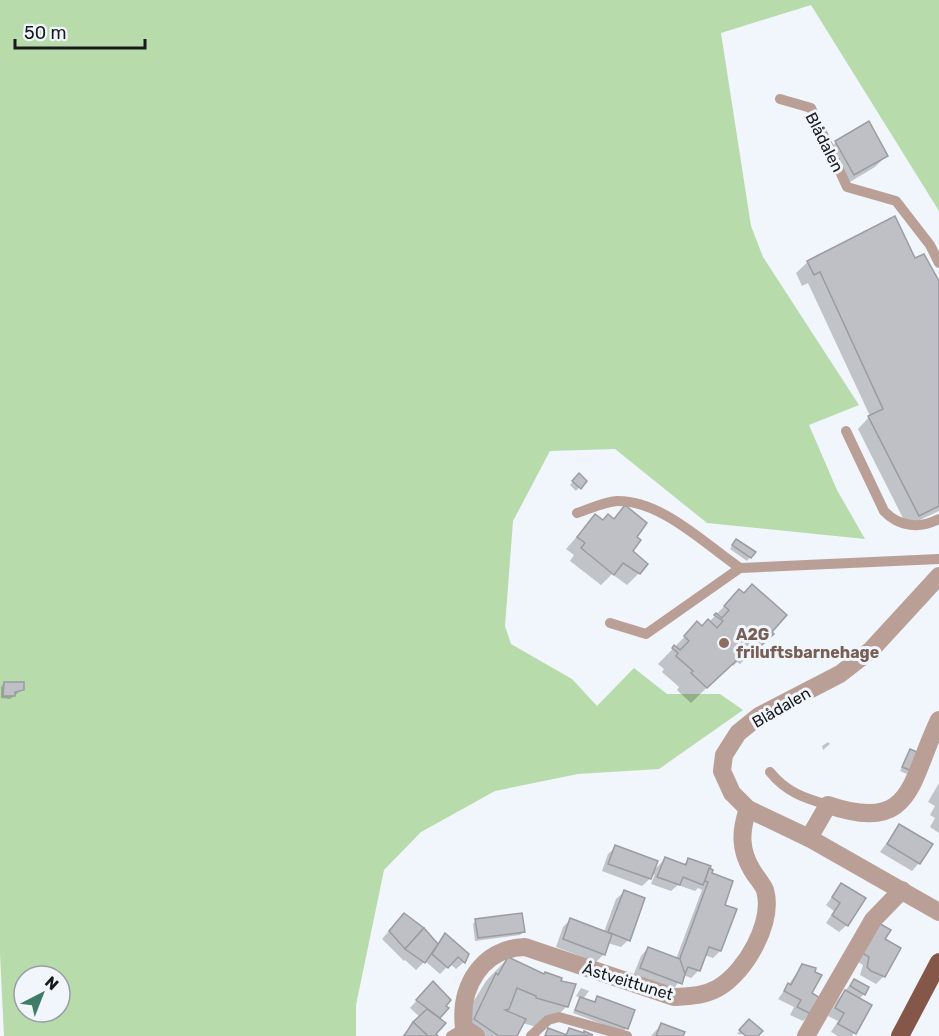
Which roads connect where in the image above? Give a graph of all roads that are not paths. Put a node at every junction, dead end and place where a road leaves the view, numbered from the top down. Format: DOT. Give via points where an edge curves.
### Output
graph roads {
  1 [pos="780,99"];
  2 [pos="939,263"];
  3 [pos="846,431"];
  4 [pos="577,513"];
  5 [pos="939,519"];
  6 [pos="939,559"];
  7 [pos="740,568"];
  8 [pos="939,576"];
  9 [pos="610,623"];
  10 [pos="939,720"];
  11 [pos="770,772"];
  12 [pos="808,790"];
  13 [pos="823,803"];
  14 [pos="748,809"];
  15 [pos="809,838"];
  16 [pos="902,890"];
  17 [pos="939,912"];
  18 [pos="939,962"];
  19 [pos="464,1033"];
  20 [pos="531,1036"];
  21 [pos="627,1036"];
  22 [pos="806,1036"];
  23 [pos="900,1036"];
  1 -- 2 [label="lane, Blådalen" via="811,108 847,187 896,201"];
  3 -- 5 [label="lane" via="884,511 892,519 917,525"];
  4 -- 7 [label="lane" via="614,501 642,502 664,513"];
  6 -- 7 [label="lane"];
  7 -- 9 [label="lane" via="646,634"];
  8 -- 14 [label="street, Blådalen" via="872,650 840,674 759,716 738,733 724,754 722,771 732,793"];
  10 -- 13 [label="street" via="903,800 891,810 875,815 855,814"];
  11 -- 13 [label="lane" via="801,798"];
  12 -- 13 [label="lane"];
  13 -- 15 [label="street"];
  14 -- 15 [label="street, Blådalen"];
  14 -- 19 [label="street, Åstveittunet" via="741,846 764,889 767,911 759,940 742,966 720,987 700,996 674,997 525,947 508,947 494,954 468,985 462,1007"];
  15 -- 16 [label="street, Blådalen"];
  16 -- 17 [label="street, Blådalen"];
  16 -- 22 [label="street" via="873,920"];
  18 -- 23 [label="main road"];
  20 -- 21 [label="lane" via="548,1020 559,1017"];
}
